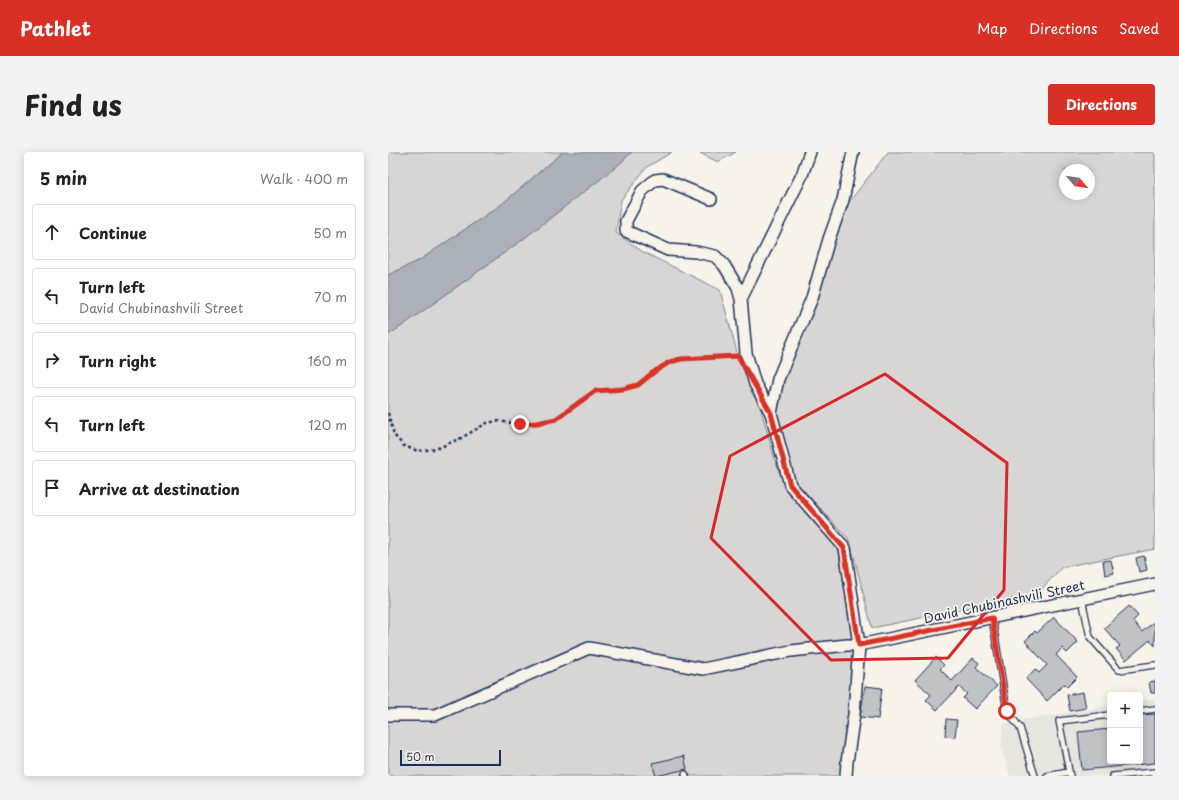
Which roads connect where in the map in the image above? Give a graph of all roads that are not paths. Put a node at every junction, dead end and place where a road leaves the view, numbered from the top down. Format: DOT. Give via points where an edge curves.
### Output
graph roads {
  1 [pos="810,152"];
  2 [pos="853,152"];
  3 [pos="711,200"];
  4 [pos="741,299"];
  5 [pos="771,413"];
  6 [pos="1155,584"];
  7 [pos="1082,599"];
  8 [pos="992,618"];
  9 [pos="859,645"];
  10 [pos="1155,665"];
  11 [pos="1155,708"];
  12 [pos="1143,710"];
  13 [pos="1107,714"];
  14 [pos="388,715"];
  15 [pos="1155,772"];
  16 [pos="1069,774"];
  17 [pos="846,776"];
  18 [pos="1035,776"];
  19 [pos="1047,776"];
  20 [pos="1113,776"];
  1 -- 4 [label="street" via="802,175"];
  2 -- 5 [label="street" via="843,200 812,298 778,379"];
  3 -- 4 [label="street" via="663,179 655,180 642,191 626,221 626,231 668,250 716,256 738,288"];
  4 -- 5 [label="street" via="746,353 755,384"];
  5 -- 9 [label="street" via="790,485 844,548"];
  6 -- 7 [label="street, David Chubinashvili Street"];
  7 -- 8 [label="street, David Chubinashvili Street"];
  7 -- 10 [label="lane" via="1090,638 1119,670"];
  8 -- 9 [label="street, David Chubinashvili Street"];
  8 -- 18 [label="lane" via="1007,711 1020,728"];
  9 -- 14 [label="street, David Chubinashvili Street" via="847,644 791,651 702,669 589,648 435,715"];
  9 -- 17 [label="street"];
  11 -- 12 [label="lane"];
  13 -- 16 [label="lane" via="1059,721"];
  15 -- 20 [label="lane"];
  16 -- 19 [label="lane"];
}
